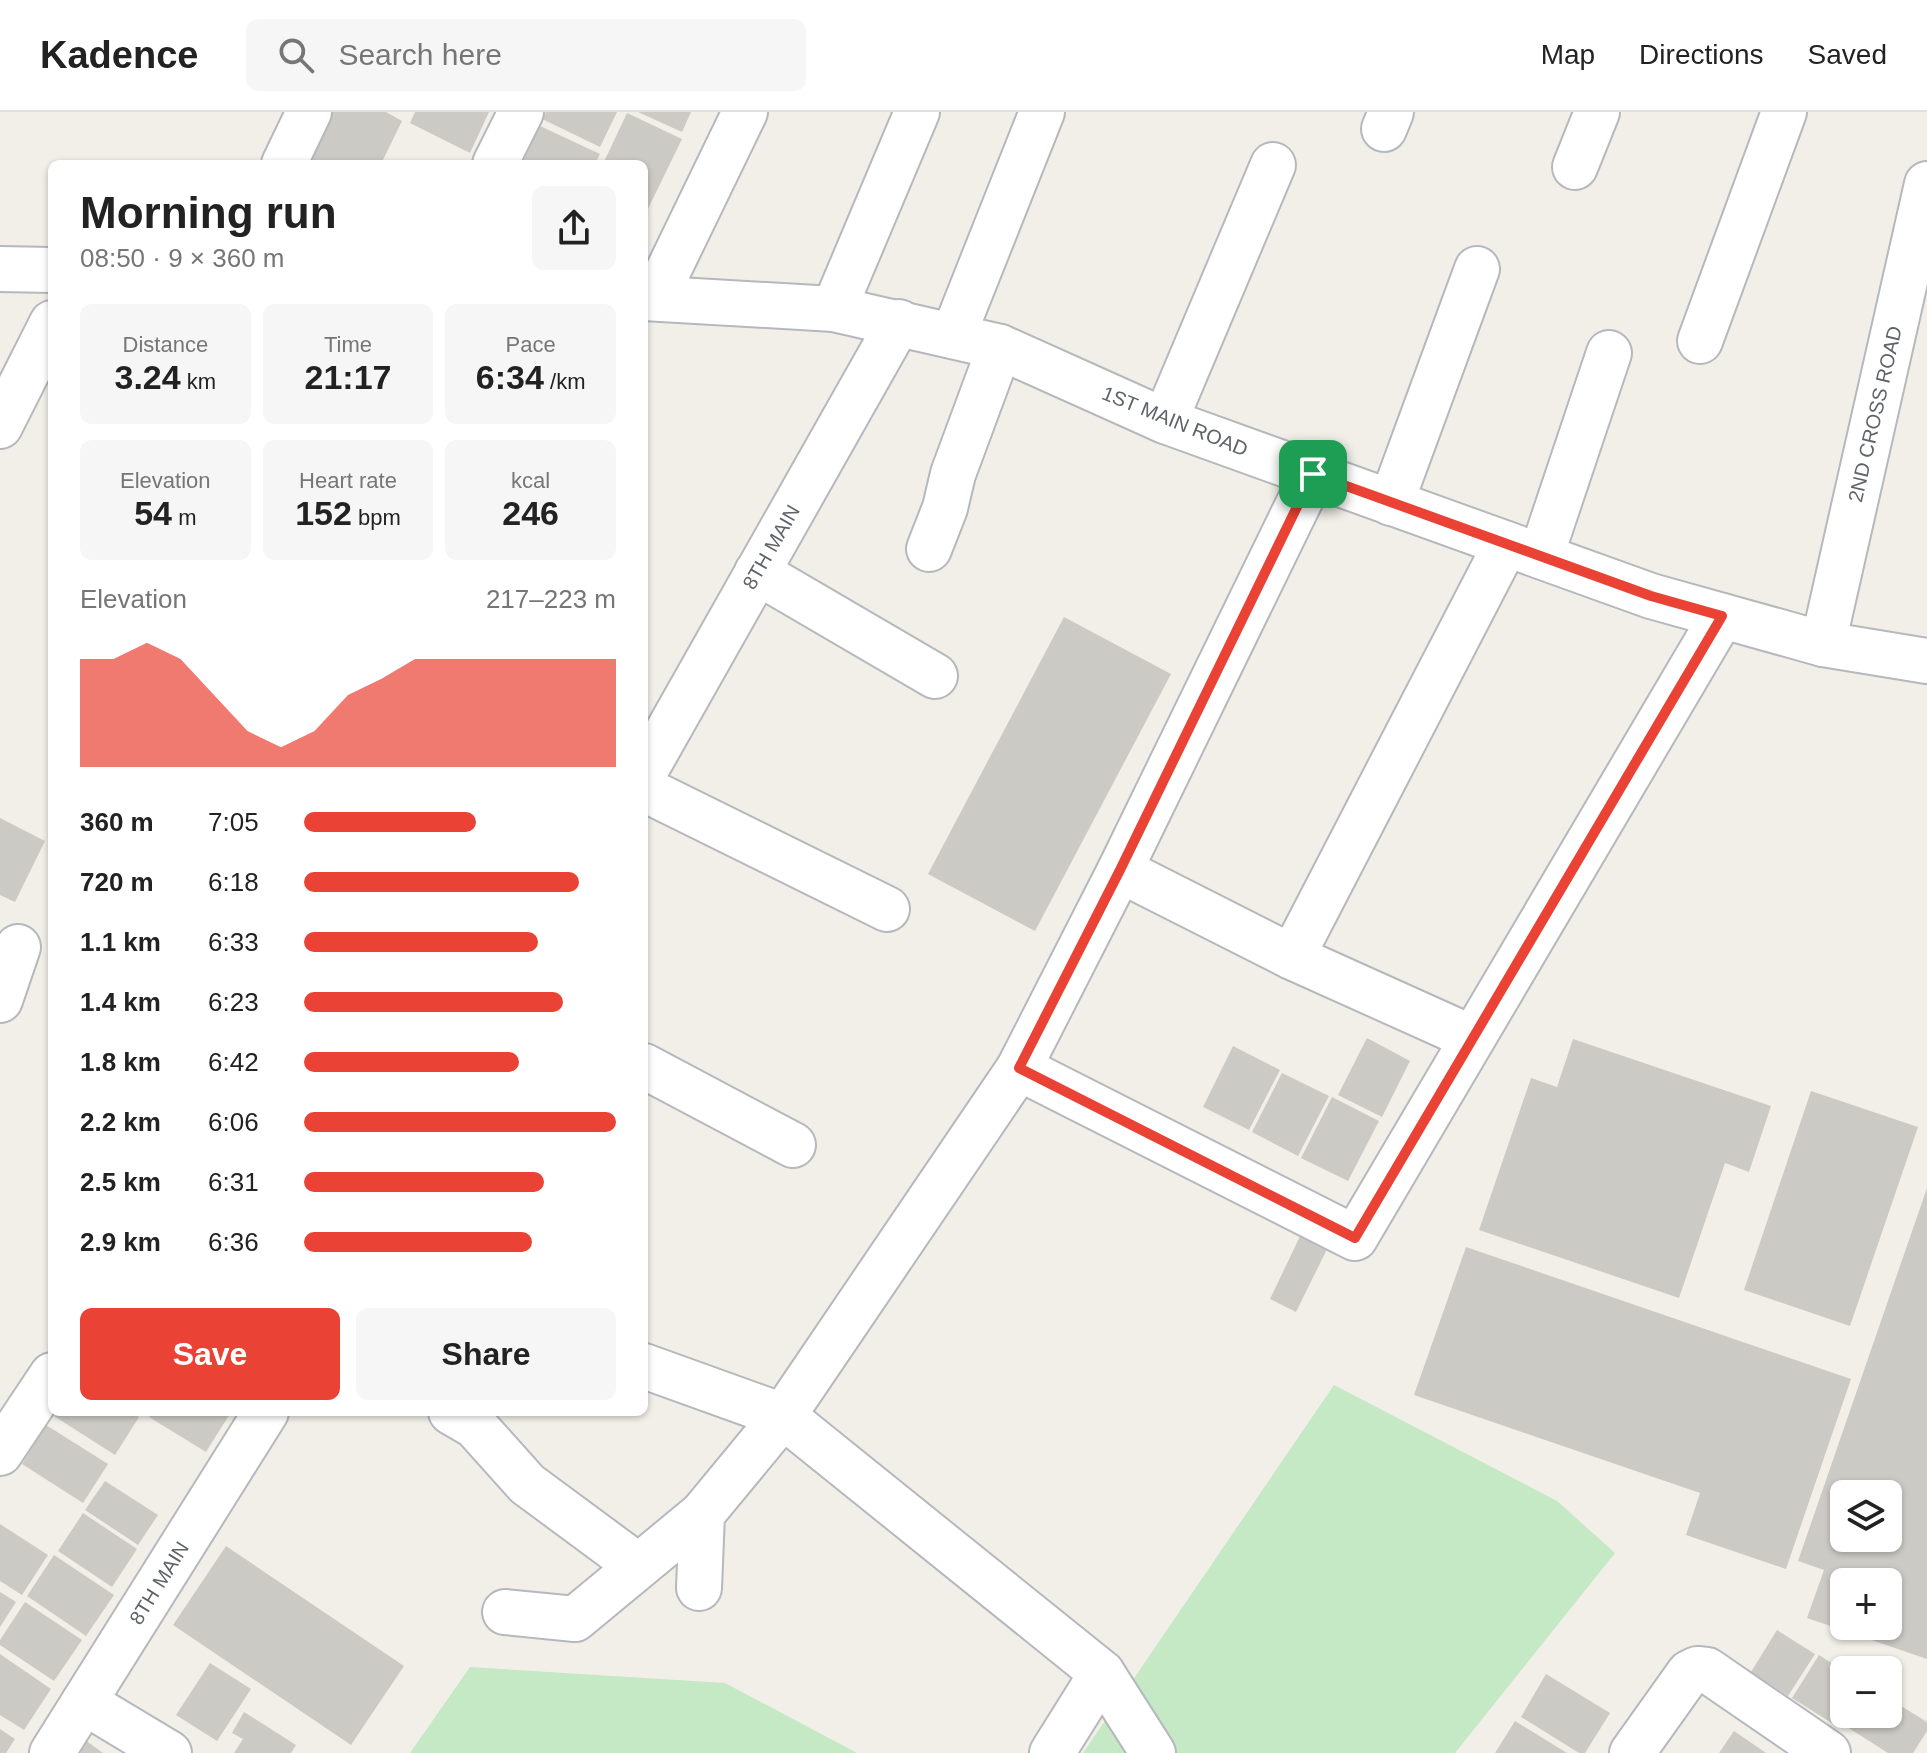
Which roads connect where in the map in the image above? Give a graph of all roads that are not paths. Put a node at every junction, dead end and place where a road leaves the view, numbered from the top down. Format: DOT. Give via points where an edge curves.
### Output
graph roads {
  1 [pos="309,112"];
  2 [pos="521,112"];
  3 [pos="745,112"];
  4 [pos="917,112"];
  5 [pos="1042,112"];
  6 [pos="1597,112"];
  7 [pos="1784,112"];
  8 [pos="286,160"];
  9 [pos="497,160"];
  10 [pos="1273,165"];
  11 [pos="1575,167"];
  12 [pos="1927,184"];
  13 [pos="0,269"];
  14 [pos="1477,269"];
  15 [pos="48,270"];
  16 [pos="650,298"];
  17 [pos="834,309"];
  18 [pos="899,322"];
  19 [pos="48,331"];
  20 [pos="953,336"];
  21 [pos="1700,341"];
  22 [pos="1000,347"];
  23 [pos="1609,353"];
  24 [pos="1165,421"];
  25 [pos="0,426"];
  26 [pos="1313,474"];
  27 [pos="1391,503"];
  28 [pos="929,549"];
  29 [pos="1524,550"];
  30 [pos="757,572"];
  31 [pos="1722,616"];
  32 [pos="1823,644"];
  33 [pos="1927,661"];
  34 [pos="935,676"];
  35 [pos="648,766"];
  36 [pos="648,791"];
  37 [pos="1120,870"];
  38 [pos="887,909"];
  39 [pos="18,947"];
  40 [pos="1292,957"];
  41 [pos="0,1000"];
  42 [pos="1472,1038"];
  43 [pos="648,1068"];
  44 [pos="1019,1068"];
  45 [pos="793,1145"];
  46 [pos="648,1367"];
  47 [pos="48,1381"];
  48 [pos="263,1416"];
  49 [pos="458,1416"];
  50 [pos="783,1416"];
  51 [pos="0,1453"];
  52 [pos="702,1514"];
  53 [pos="638,1566"];
  54 [pos="699,1588"];
  55 [pos="505,1612"];
  56 [pos="1102,1673"];
  57 [pos="84,1702"];
  58 [pos="52,1753"];
  59 [pos="169,1753"];
  60 [pos="1052,1753"];
  61 [pos="1153,1753"];
  62 [pos="1632,1753"];
  63 [pos="1828,1753"];
  1 -- 8 [label="street"];
  2 -- 9 [label="street"];
  3 -- 16 [label="street"];
  4 -- 17 [label="street"];
  5 -- 20 [label="street"];
  6 -- 11 [label="street"];
  7 -- 21 [label="street"];
  10 -- 24 [label="street"];
  12 -- 32 [label="street, 2ND CROSS ROAD"];
  13 -- 15 [label="street"];
  14 -- 27 [label="street"];
  16 -- 17 [label="street, 1ST MAIN ROAD"];
  17 -- 18 [label="street, 1ST MAIN ROAD"];
  18 -- 20 [label="street, 1ST MAIN ROAD"];
  18 -- 30 [label="street, 8TH MAIN"];
  19 -- 25 [label="street"];
  20 -- 22 [label="street, 1ST MAIN ROAD"];
  22 -- 24 [label="street, 1ST MAIN ROAD"];
  22 -- 28 [label="street"];
  23 -- 29 [label="street"];
  24 -- 26 [label="street, 1ST MAIN ROAD"];
  26 -- 27 [label="street, 1ST MAIN ROAD"];
  26 -- 37 [label="street"];
  27 -- 29 [label="street, 1ST MAIN ROAD"];
  29 -- 31 [label="street, 1ST MAIN ROAD"];
  29 -- 40 [label="street"];
  30 -- 34 [label="street"];
  30 -- 35 [label="street, 8TH MAIN"];
  31 -- 32 [label="street, 1ST MAIN ROAD"];
  31 -- 42 [label="street"];
  32 -- 33 [label="street, 1ST MAIN ROAD"];
  36 -- 38 [label="street"];
  37 -- 40 [label="street"];
  37 -- 44 [label="street"];
  39 -- 41 [label="street"];
  40 -- 42 [label="street"];
  42 -- 44 [label="street" via="1355,1238"];
  43 -- 45 [label="street"];
  44 -- 50 [label="street"];
  46 -- 50 [label="street"];
  47 -- 51 [label="street"];
  48 -- 57 [label="street, 8TH MAIN"];
  49 -- 53 [label="street" via="475,1426 527,1484"];
  50 -- 52 [label="street"];
  50 -- 56 [label="street"];
  52 -- 53 [label="street"];
  52 -- 54 [label="street"];
  53 -- 55 [label="street" via="575,1619"];
  56 -- 60 [label="street"];
  56 -- 61 [label="street"];
  57 -- 58 [label="street, 8TH MAIN"];
  57 -- 59 [label="street"];
  62 -- 63 [label="street" via="1697,1669 1707,1670"];
}
